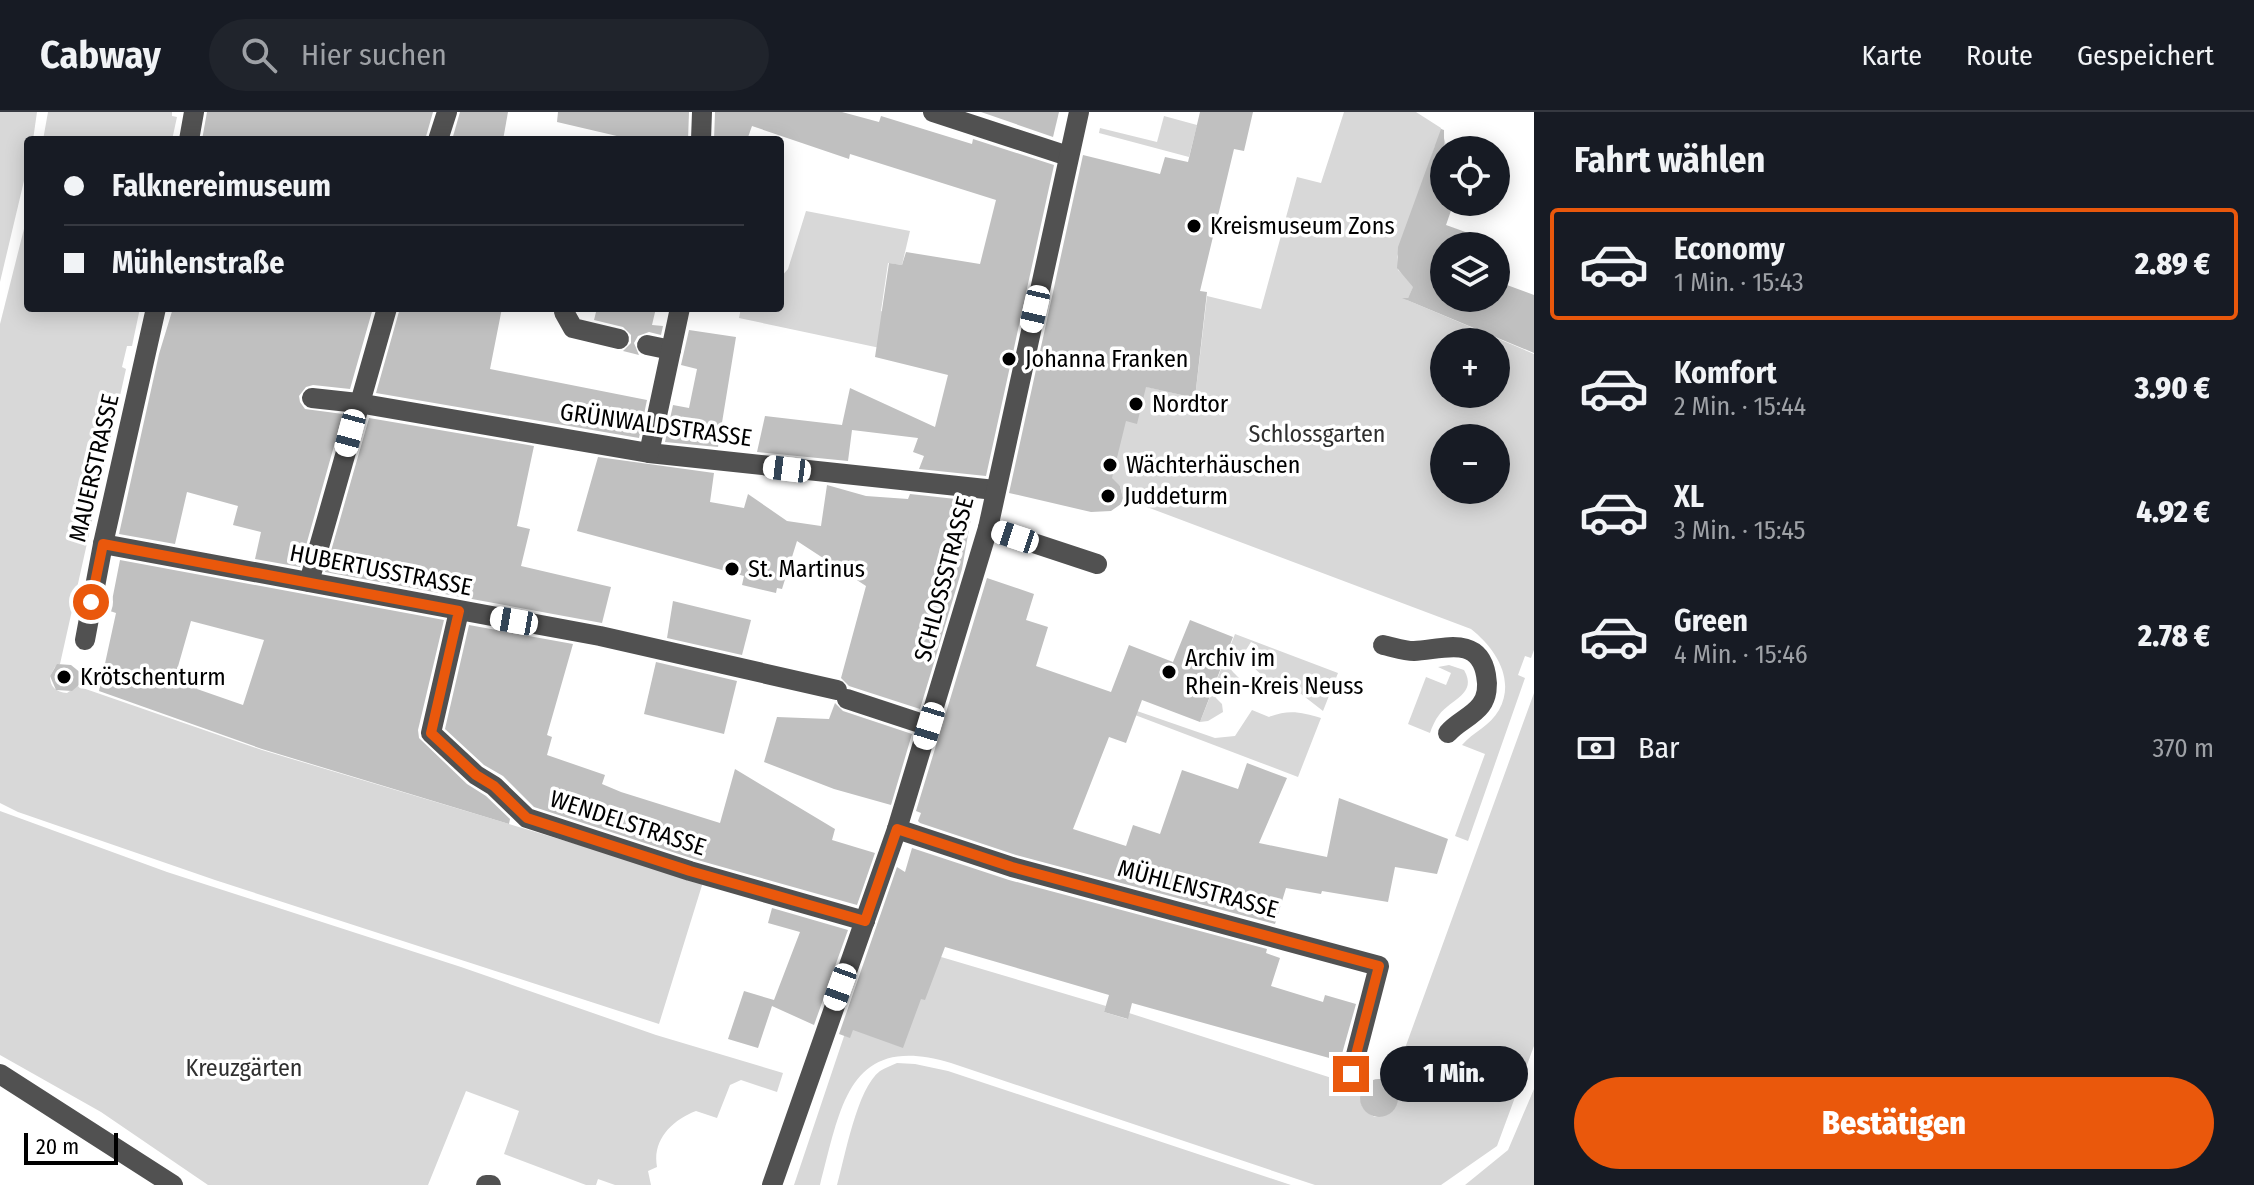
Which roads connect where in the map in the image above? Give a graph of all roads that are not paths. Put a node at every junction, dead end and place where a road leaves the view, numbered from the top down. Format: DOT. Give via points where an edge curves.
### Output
graph roads {
  1 [pos="194,112"];
  2 [pos="447,112"];
  3 [pos="702,112"];
  4 [pos="933,112"];
  5 [pos="1079,112"];
  6 [pos="190,136"];
  7 [pos="439,136"];
  8 [pos="701,136"];
  9 [pos="1068,156"];
  10 [pos="155,312"];
  11 [pos="386,312"];
  12 [pos="564,312"];
  13 [pos="679,312"];
  14 [pos="619,339"];
  15 [pos="647,345"];
  16 [pos="671,350"];
  17 [pos="312,398"];
  18 [pos="358,403"];
  19 [pos="649,453"];
  20 [pos="995,490"];
  21 [pos="988,528"];
  22 [pos="103,544"];
  23 [pos="1097,564"];
  24 [pos="309,582"];
  25 [pos="459,611"];
  26 [pos="85,640"];
  27 [pos="1383,645"];
  28 [pos="929,726"];
  29 [pos="1448,733"];
  30 [pos="897,829"];
  31 [pos="865,921"];
  32 [pos="0,1074"];
  33 [pos="1351,1074"];
  34 [pos="173,1185"];
  35 [pos="772,1185"];
  1 -- 6 [label="street"];
  2 -- 7 [label="street"];
  3 -- 8 [label="street"];
  4 -- 9 [label="street"];
  5 -- 9 [label="street, SCHLOSSSTRASSE"];
  9 -- 20 [label="street, SCHLOSSSTRASSE"];
  10 -- 22 [label="street, MAUERSTRASSE"];
  11 -- 18 [label="street"];
  12 -- 14 [label="street" via="573,328"];
  13 -- 16 [label="street"];
  15 -- 16 [label="street"];
  16 -- 19 [label="street"];
  17 -- 18 [label="street, GRÜNWALDSTRASSE"];
  18 -- 19 [label="street, GRÜNWALDSTRASSE"];
  18 -- 24 [label="street"];
  19 -- 20 [label="street, GRÜNWALDSTRASSE"];
  20 -- 21 [label="street, SCHLOSSSTRASSE"];
  21 -- 23 [label="street"];
  21 -- 28 [label="street, SCHLOSSSTRASSE"];
  22 -- 24 [label="street, HUBERTUSSTRASSE"];
  22 -- 26 [label="street, MAUERSTRASSE"];
  24 -- 25 [label="street, HUBERTUSSTRASSE"];
  25 -- 28 [label="street, HUBERTUSSTRASSE" via="596,636 842,694"];
  25 -- 31 [label="street, WENDELSTRASSE" via="431,733 527,818"];
  27 -- 29 [label="street" via="1413,651 1456,645 1481,660 1487,691 1481,706"];
  28 -- 30 [label="street, SCHLOSSSTRASSE"];
  30 -- 31 [label="street, SCHLOSSSTRASSE"];
  30 -- 33 [label="street, MÜHLENSTRASSE" via="1012,867 1379,966"];
  31 -- 35 [label="street, SCHLOSSSTRASSE"];
  32 -- 34 [label="street"];
}
